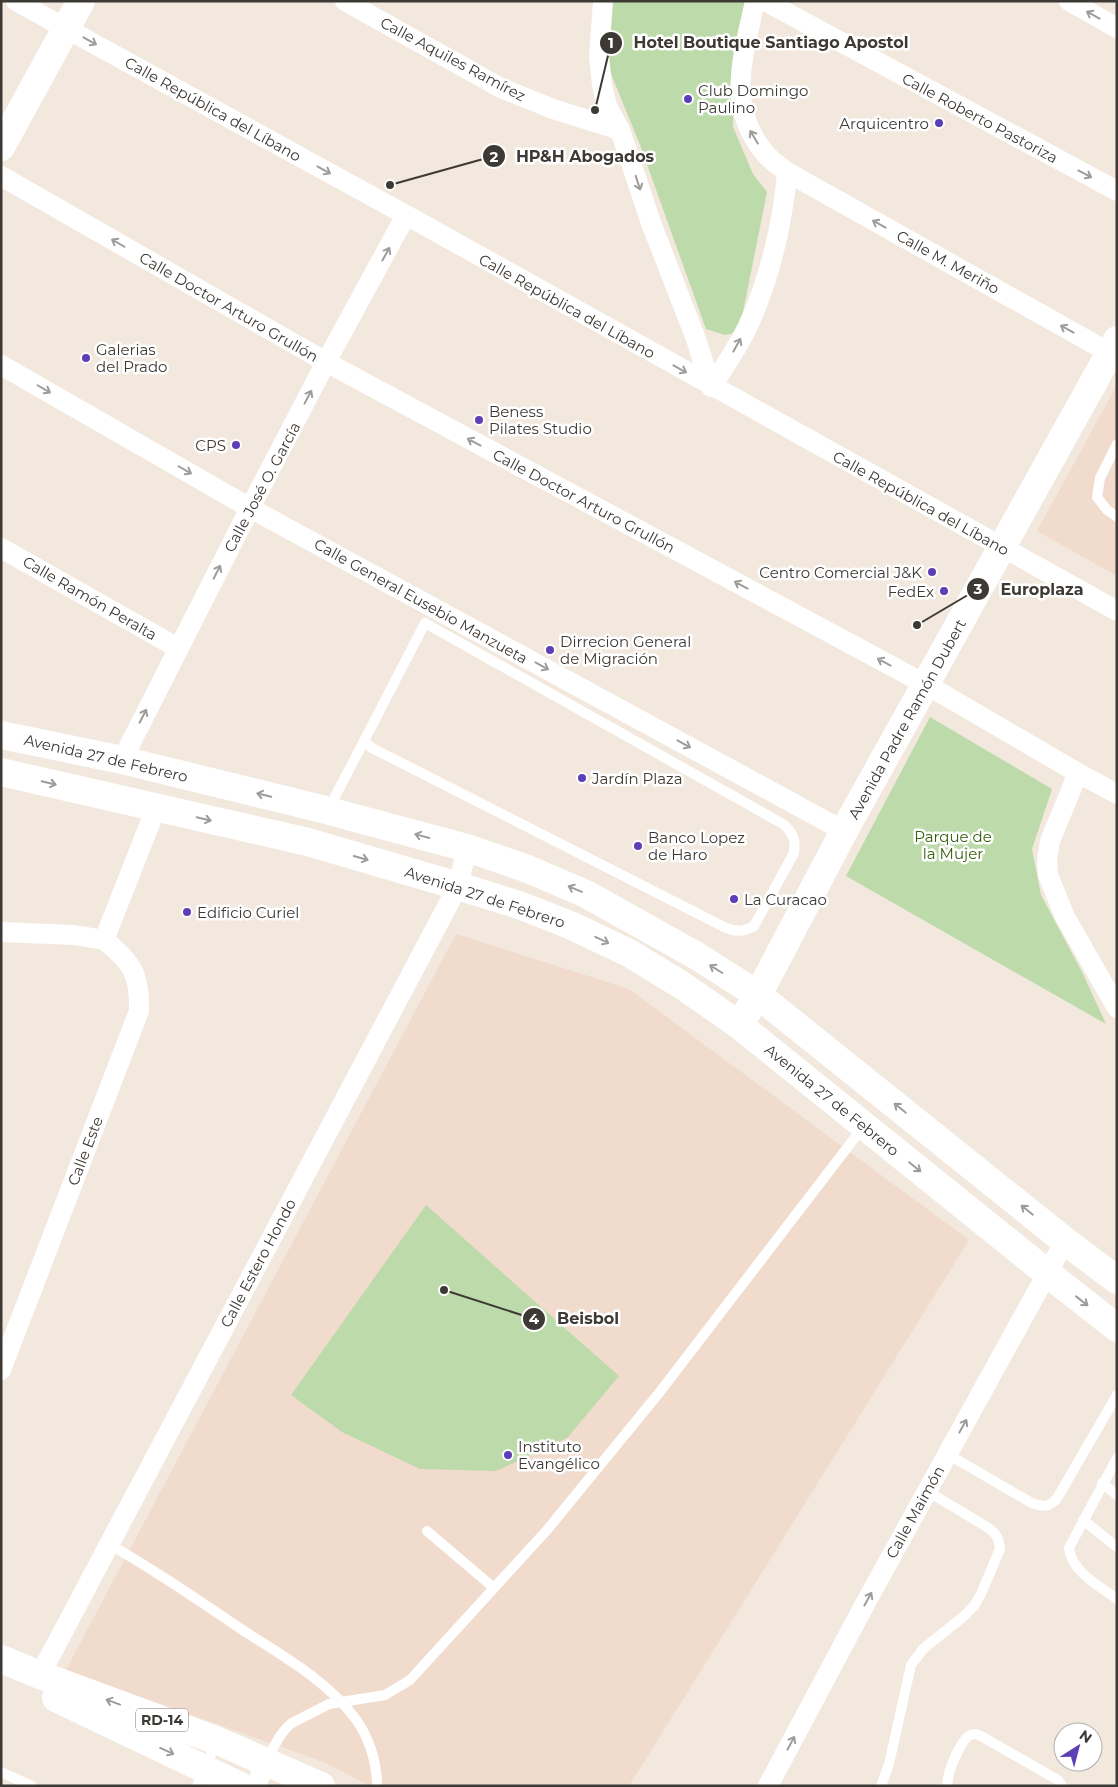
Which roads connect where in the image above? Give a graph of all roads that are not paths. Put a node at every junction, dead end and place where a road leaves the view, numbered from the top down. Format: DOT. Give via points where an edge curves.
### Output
graph roads {
  1 [pos="16,1"];
  2 [pos="82,1"];
  3 [pos="345,1"];
  4 [pos="603,1"];
  5 [pos="756,1"];
  6 [pos="765,1"];
  7 [pos="1069,1"];
  8 [pos="66,28"];
  9 [pos="1117,28"];
  10 [pos="620,130"];
  11 [pos="1,147"];
  12 [pos="787,172"];
  13 [pos="1,176"];
  14 [pos="1117,191"];
  15 [pos="406,216"];
  16 [pos="1113,346"];
  17 [pos="326,362"];
  18 [pos="1,365"];
  19 [pos="711,387"];
  20 [pos="1117,444"];
  21 [pos="250,508"];
  22 [pos="1117,517"];
  23 [pos="1,548"];
  24 [pos="1002,548"];
  25 [pos="1117,611"];
  26 [pos="178,648"];
  27 [pos="927,685"];
  28 [pos="1,735"];
  29 [pos="364,741"];
  30 [pos="122,760"];
  31 [pos="1,772"];
  32 [pos="1078,773"];
  33 [pos="1117,794"];
  34 [pos="156,808"];
  35 [pos="327,811"];
  36 [pos="844,831"];
  37 [pos="467,848"];
  38 [pos="458,886"];
  39 [pos="1,932"];
  40 [pos="104,940"];
  41 [pos="758,994"];
  42 [pos="1117,1008"];
  43 [pos="739,1025"];
  44 [pos="864,1126"];
  45 [pos="1065,1240"];
  46 [pos="1047,1274"];
  47 [pos="1117,1280"];
  48 [pos="1117,1328"];
  49 [pos="1,1370"];
  50 [pos="1117,1395"];
  51 [pos="948,1454"];
  52 [pos="1117,1458"];
  53 [pos="1102,1483"];
  54 [pos="927,1492"];
  55 [pos="1117,1494"];
  56 [pos="1083,1520"];
  57 [pos="427,1530"];
  58 [pos="109,1544"];
  59 [pos="1117,1547"];
  60 [pos="494,1588"];
  61 [pos="1117,1599"];
  62 [pos="1,1659"];
  63 [pos="40,1675"];
  64 [pos="342,1702"];
  65 [pos="218,1741"];
  66 [pos="266,1761"];
  67 [pos="1,1772"];
  68 [pos="201,1777"];
  69 [pos="32,1786"];
  70 [pos="240,1786"];
  71 [pos="256,1786"];
  72 [pos="321,1786"];
  73 [pos="377,1786"];
  74 [pos="768,1786"];
  75 [pos="881,1786"];
  76 [pos="948,1786"];
  77 [pos="1062,1786"];
  1 -- 8 [label="street, Calle República del Líbano"];
  2 -- 8 [label="main road"];
  3 -- 10 [label="street, Calle Aquiles Ramírez" via="501,88"];
  4 -- 10 [label="street" via="598,56 607,106"];
  12 -- 5 [label="street, Calle M. Meriño, one-way" via="765,153 753,136 741,104 739,86 743,56"];
  6 -- 14 [label="street, Calle Roberto Pastoriza, one-way"];
  9 -- 7 [label="street, one-way"];
  8 -- 11 [label="main road"];
  8 -- 15 [label="street, Calle República del Líbano, one-way"];
  10 -- 19 [label="street, one-way"];
  16 -- 12 [label="street, Calle M. Meriño, one-way"];
  19 -- 12 [label="street, one-way" via="729,360 758,302 780,224"];
  17 -- 13 [label="street, Calle Doctor Arturo Grullón, one-way"];
  17 -- 15 [label="street, Calle José O. García, one-way"];
  15 -- 19 [label="street, Calle República del Líbano, one-way"];
  16 -- 24 [label="main road, Avenida Padre Ramón Dubert"];
  21 -- 17 [label="street, Calle José O. García, one-way"];
  27 -- 17 [label="street, Calle Doctor Arturo Grullón, one-way"];
  18 -- 21 [label="street, Calle General Eusebio Manzueta, one-way"];
  19 -- 24 [label="street, Calle República del Líbano"];
  20 -- 22 [label="lane" via="1100,478 1097,497"];
  26 -- 21 [label="street, Calle José O. García, one-way"];
  21 -- 36 [label="street, Calle General Eusebio Manzueta, one-way"];
  23 -- 26 [label="street, Calle Ramón Peralta"];
  24 -- 25 [label="street, Calle República del Líbano"];
  24 -- 27 [label="main road, Avenida Padre Ramón Dubert"];
  30 -- 26 [label="street, Calle José O. García, one-way"];
  27 -- 32 [label="street, Calle Doctor Arturo Grullón"];
  27 -- 36 [label="main road, Avenida Padre Ramón Dubert"];
  28 -- 30 [label="main road, Avenida 27 de Febrero"];
  29 -- 29 [label="lane" via="372,748 736,932 754,926 794,853 796,841 783,824 425,623"];
  29 -- 35 [label="lane"];
  35 -- 30 [label="main road, Avenida 27 de Febrero, one-way"];
  31 -- 34 [label="main road, Avenida 27 de Febrero, one-way"];
  32 -- 33 [label="street, Calle Doctor Arturo Grullón"];
  32 -- 42 [label="street" via="1050,840 1048,875 1065,917"];
  34 -- 38 [label="main road, Avenida 27 de Febrero, one-way" via="308,842"];
  34 -- 40 [label="street"];
  37 -- 35 [label="main road, Avenida 27 de Febrero, one-way"];
  36 -- 41 [label="main road, Avenida Padre Ramón Dubert"];
  37 -- 38 [label="street, Calle Estero Hondo"];
  41 -- 37 [label="main road, Avenida 27 de Febrero, one-way" via="586,894"];
  38 -- 43 [label="main road, Avenida 27 de Febrero, one-way" via="519,905 629,953"];
  38 -- 58 [label="street, Calle Estero Hondo"];
  39 -- 40 [label="street" via="75,935"];
  40 -- 49 [label="street, Calle Este" via="122,954 137,979 139,1011"];
  41 -- 43 [label="main road, Avenida Padre Ramón Dubert"];
  45 -- 41 [label="main road, Avenida 27 de Febrero, one-way"];
  43 -- 44 [label="main road, Avenida 27 de Febrero"];
  44 -- 46 [label="main road, Avenida 27 de Febrero, one-way"];
  44 -- 60 [label="lane" via="659,1393 547,1530"];
  45 -- 46 [label="street, Calle Maimón"];
  45 -- 47 [label="main road, Avenida 27 de Febrero"];
  46 -- 48 [label="main road, Avenida 27 de Febrero, one-way"];
  51 -- 46 [label="street, Calle Maimón, one-way"];
  50 -- 51 [label="lane" via="1050,1506 1032,1504"];
  51 -- 54 [label="street, Calle Maimón"];
  52 -- 53 [label="lane"];
  53 -- 55 [label="lane"];
  53 -- 56 [label="lane"];
  74 -- 54 [label="street, Calle Maimón, one-way"];
  54 -- 75 [label="lane" via="996,1533 1000,1549 974,1606 923,1649 910,1665 889,1764"];
  56 -- 59 [label="lane"];
  56 -- 61 [label="lane" via="1069,1548 1070,1558 1075,1566"];
  57 -- 60 [label="lane"];
  58 -- 63 [label="street, Calle Estero Hondo"];
  58 -- 64 [label="lane" via="306,1671"];
  60 -- 64 [label="lane" via="410,1680 385,1695"];
  62 -- 63 [label="main road, RD-14"];
  65 -- 63 [label="main road, RD-14, one-way"];
  63 -- 68 [label="main road, RD-14, one-way" via="45,1693"];
  64 -- 66 [label="lane" via="321,1707 292,1722"];
  64 -- 73 [label="lane" via="371,1749"];
  65 -- 66 [label="main road, RD-14"];
  65 -- 68 [label="lane"];
  66 -- 71 [label="street"];
  66 -- 72 [label="main road, RD-14"];
  67 -- 69 [label="lane"];
  68 -- 70 [label="main road, RD-14"];
  76 -- 77 [label="lane" via="948,1772 967,1737 974,1734 1058,1780"];
}
